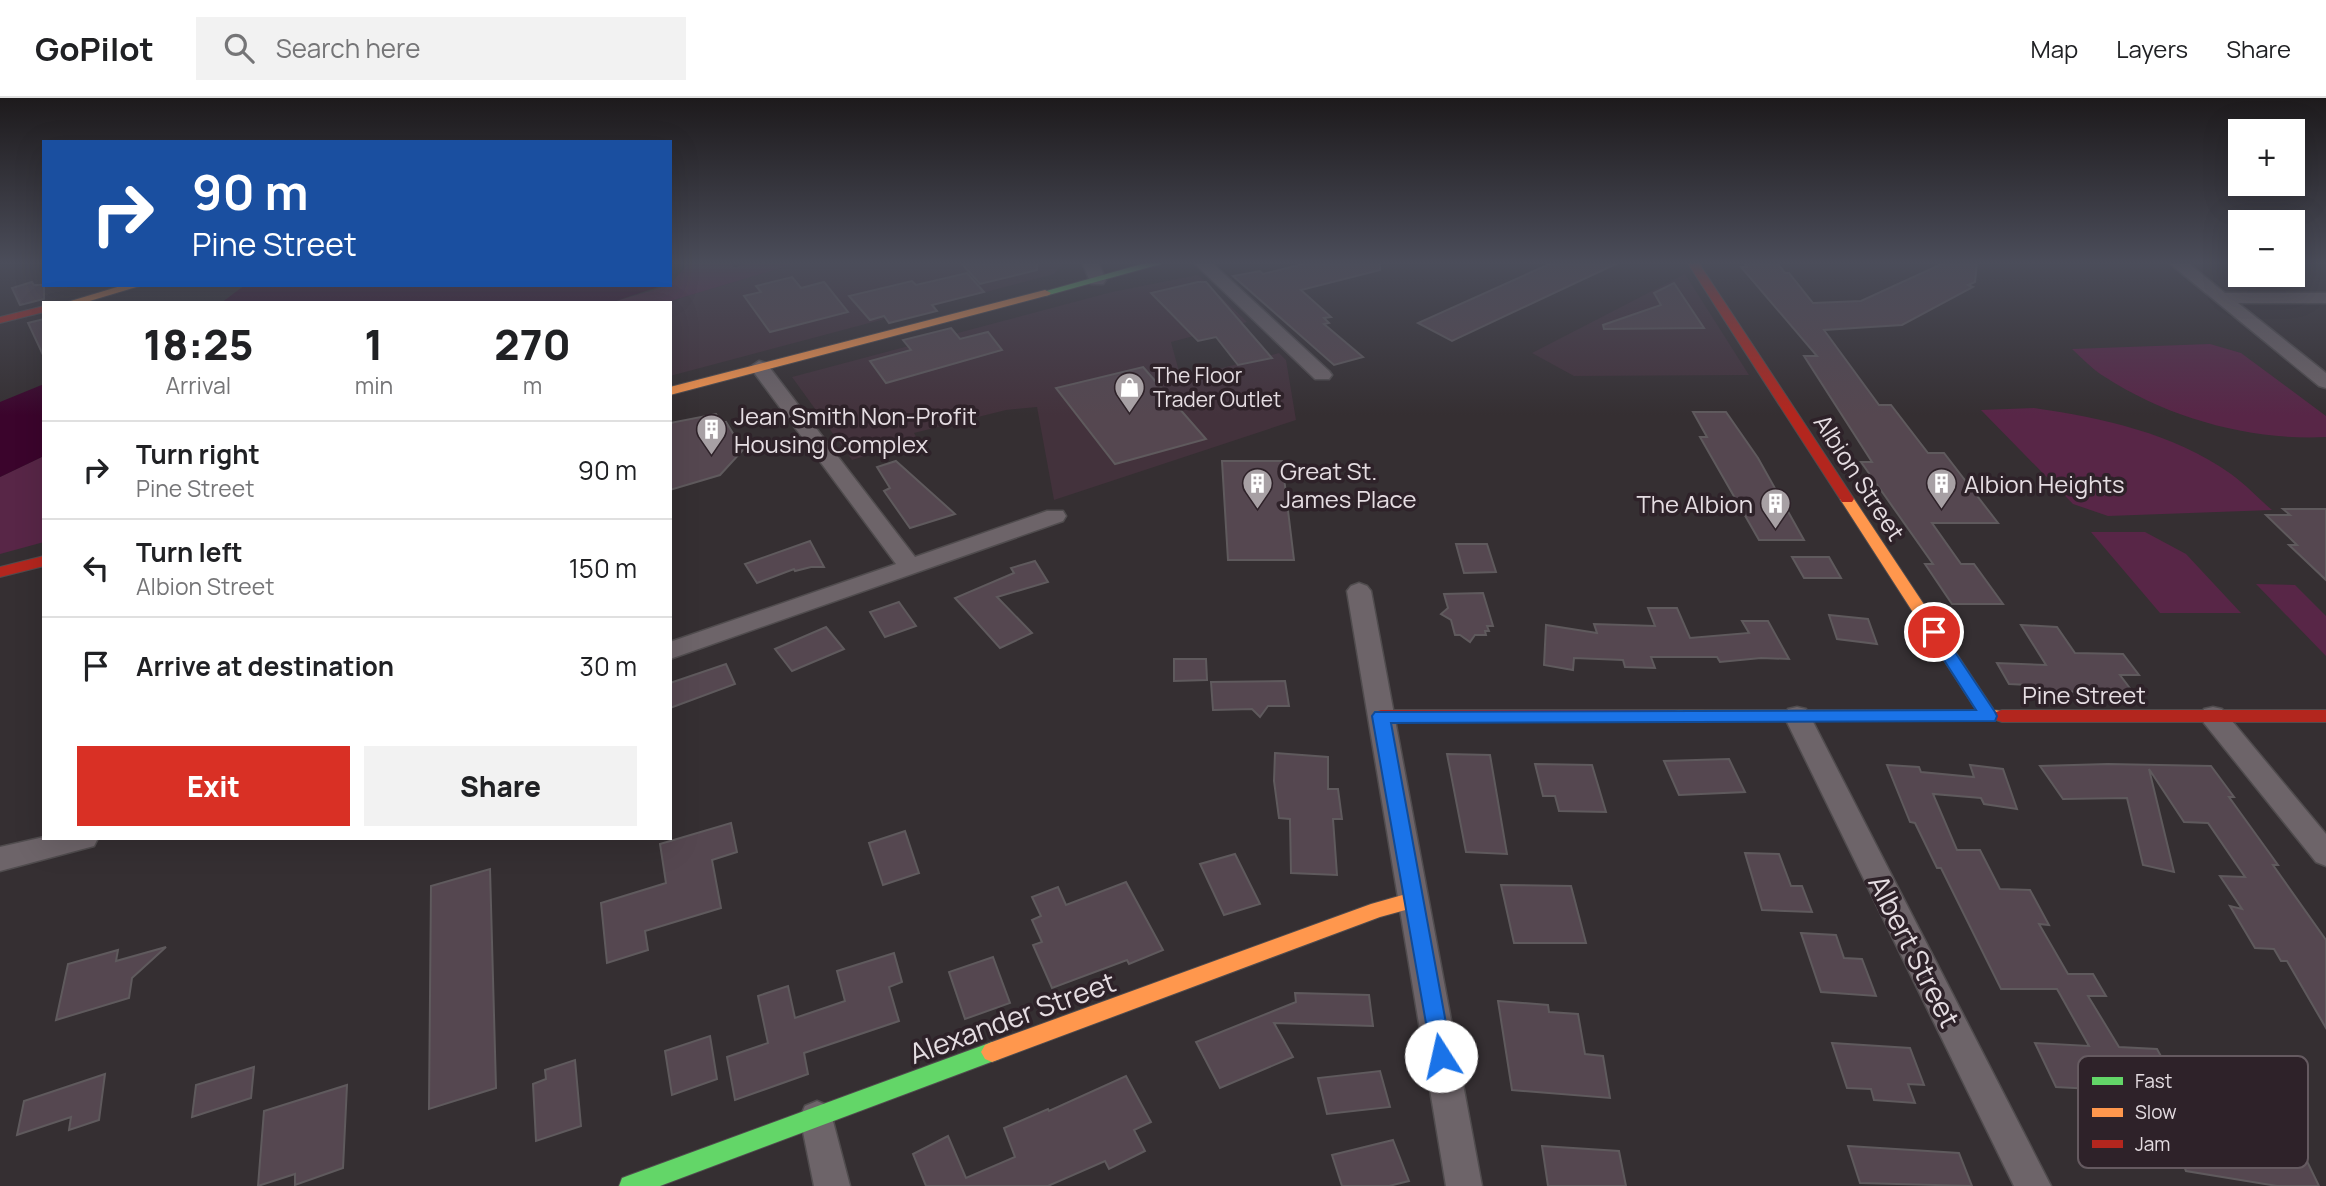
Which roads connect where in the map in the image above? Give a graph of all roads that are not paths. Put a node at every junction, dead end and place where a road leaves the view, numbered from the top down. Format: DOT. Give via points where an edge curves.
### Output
graph roads {
  1 [pos="29,313"];
  2 [pos="971,313"];
  3 [pos="1255,313"];
  4 [pos="1725,313"];
  5 [pos="2239,313"];
  6 [pos="0,320"];
  7 [pos="759,368"];
  8 [pos="1322,375"];
  9 [pos="2326,382"];
  10 [pos="672,390"];
  11 [pos="1055,516"];
  12 [pos="42,562"];
  13 [pos="909,567"];
  14 [pos="0,572"];
  15 [pos="1359,591"];
  16 [pos="672,650"];
  17 [pos="1381,716"];
  18 [pos="1797,716"];
  19 [pos="1989,716"];
  20 [pos="2213,716"];
  21 [pos="2326,716"];
  22 [pos="77,840"];
  23 [pos="2326,854"];
  24 [pos="0,859"];
  25 [pos="1413,900"];
  26 [pos="817,1117"];
  27 [pos="630,1186"];
  28 [pos="832,1186"];
  29 [pos="1464,1186"];
  30 [pos="2033,1186"];
  1 -- 6 [label="street"];
  2 -- 7 [label="street"];
  3 -- 8 [label="street"];
  4 -- 19 [label="street, Albion Street"];
  5 -- 9 [label="street"];
  7 -- 10 [label="street"];
  7 -- 13 [label="street"];
  11 -- 13 [label="street"];
  12 -- 14 [label="street"];
  13 -- 16 [label="street"];
  15 -- 17 [label="street"];
  17 -- 18 [label="street, Pine Street"];
  17 -- 25 [label="street"];
  18 -- 19 [label="street, Pine Street"];
  18 -- 30 [label="street, Albert Street"];
  19 -- 20 [label="street, Pine Street"];
  20 -- 21 [label="street, Pine Street"];
  20 -- 23 [label="street"];
  22 -- 24 [label="street"];
  25 -- 26 [label="street, Alexander Street"];
  25 -- 29 [label="street"];
  26 -- 27 [label="street, Alexander Street"];
  26 -- 28 [label="street"];
}
